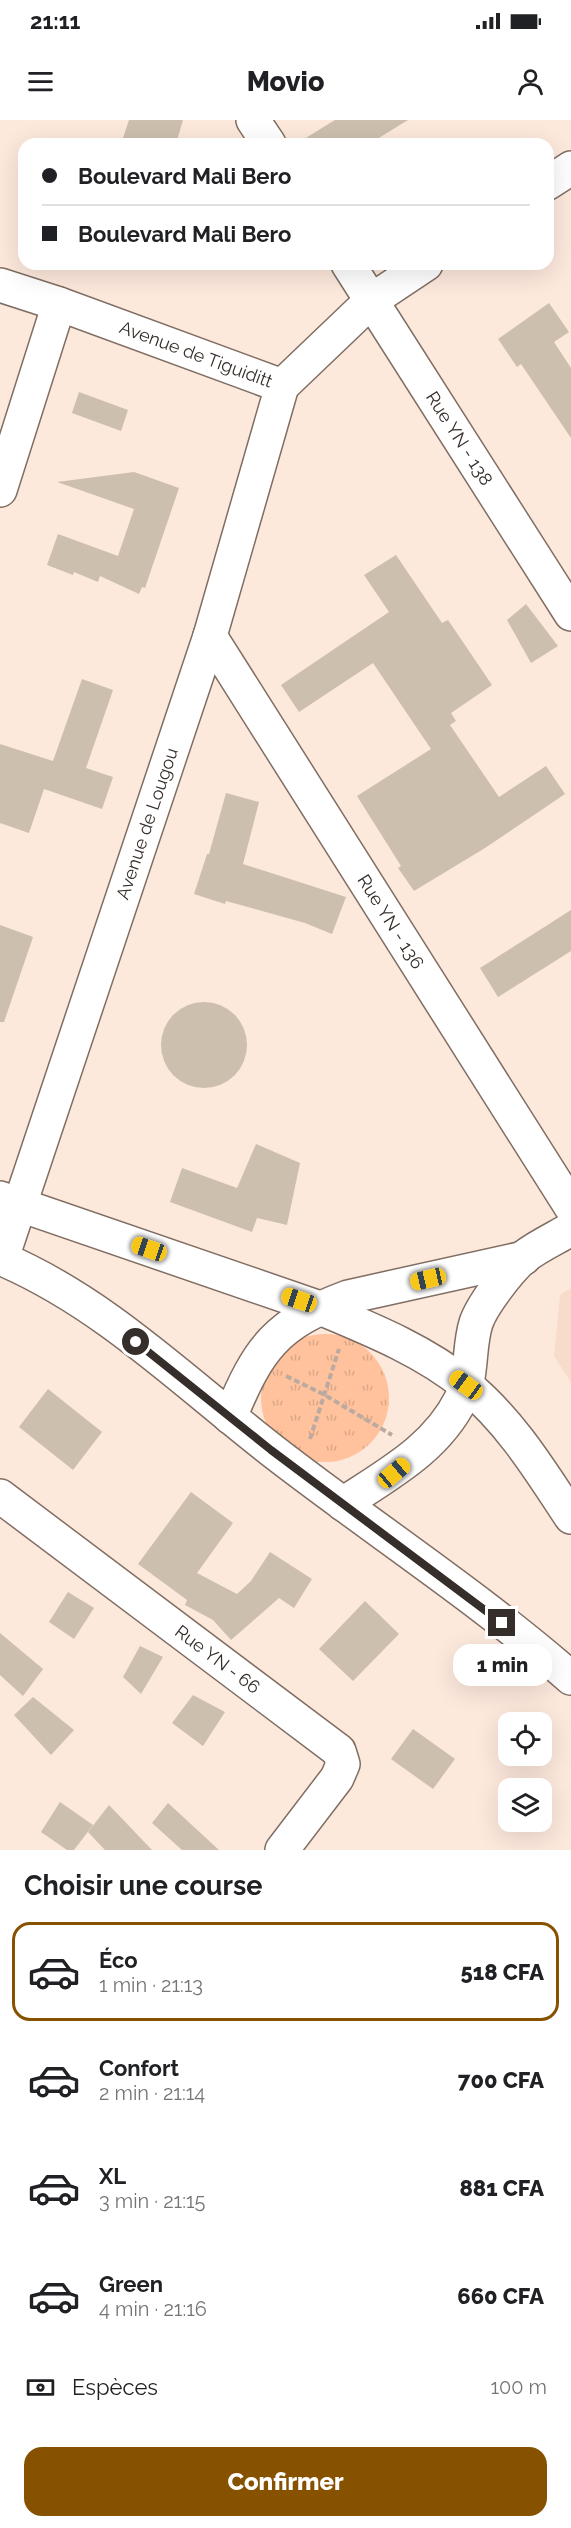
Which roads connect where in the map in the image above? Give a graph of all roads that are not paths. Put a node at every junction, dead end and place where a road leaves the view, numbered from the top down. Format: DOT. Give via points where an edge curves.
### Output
graph roads {
  1 [pos="253,120"];
  2 [pos="265,138"];
  3 [pos="571,168"];
  4 [pos="554,179"];
  5 [pos="352,270"];
  6 [pos="417,270"];
  7 [pos="0,285"];
  8 [pos="372,300"];
  9 [pos="59,304"];
  10 [pos="282,386"];
  11 [pos="0,490"];
  12 [pos="571,614"];
  13 [pos="210,636"];
  14 [pos="10,1201"];
  15 [pos="571,1207"];
  16 [pos="571,1229"];
  17 [pos="1,1258"];
  18 [pos="524,1258"];
  19 [pos="334,1314"];
  20 [pos="466,1385"];
  21 [pos="230,1417"];
  22 [pos="0,1496"];
  23 [pos="343,1503"];
  24 [pos="571,1517"];
  25 [pos="571,1678"];
  26 [pos="282,1850"];
  1 -- 2 [label="street"];
  3 -- 4 [label="street"];
  5 -- 8 [label="street, Rue YN - 138"];
  6 -- 8 [label="street, Avenue de Tiguiditt"];
  7 -- 9 [label="street, Avenue de Tiguiditt"];
  8 -- 10 [label="street, Avenue de Tiguiditt"];
  8 -- 12 [label="street, Rue YN - 138"];
  9 -- 10 [label="street, Avenue de Tiguiditt"];
  9 -- 11 [label="street"];
  10 -- 13 [label="street, Avenue de Lougou"];
  13 -- 14 [label="street, Avenue de Lougou"];
  13 -- 15 [label="street, Rue YN - 136"];
  14 -- 17 [label="street, Avenue de Lougou"];
  14 -- 19 [label="street"];
  16 -- 18 [label="street"];
  17 -- 21 [label="street" via="51,1282 88,1306"];
  18 -- 19 [label="street" via="348,1297"];
  18 -- 20 [label="street" via="486,1302 476,1323"];
  19 -- 20 [label="street" via="415,1351"];
  19 -- 21 [label="street" via="280,1332 255,1361"];
  20 -- 23 [label="street" via="454,1411 420,1451 394,1473"];
  20 -- 24 [label="street" via="514,1434"];
  21 -- 23 [label="street"];
  22 -- 26 [label="street, Rue YN - 66" via="339,1751 343,1764 337,1778"];
  23 -- 25 [label="street"];
}
